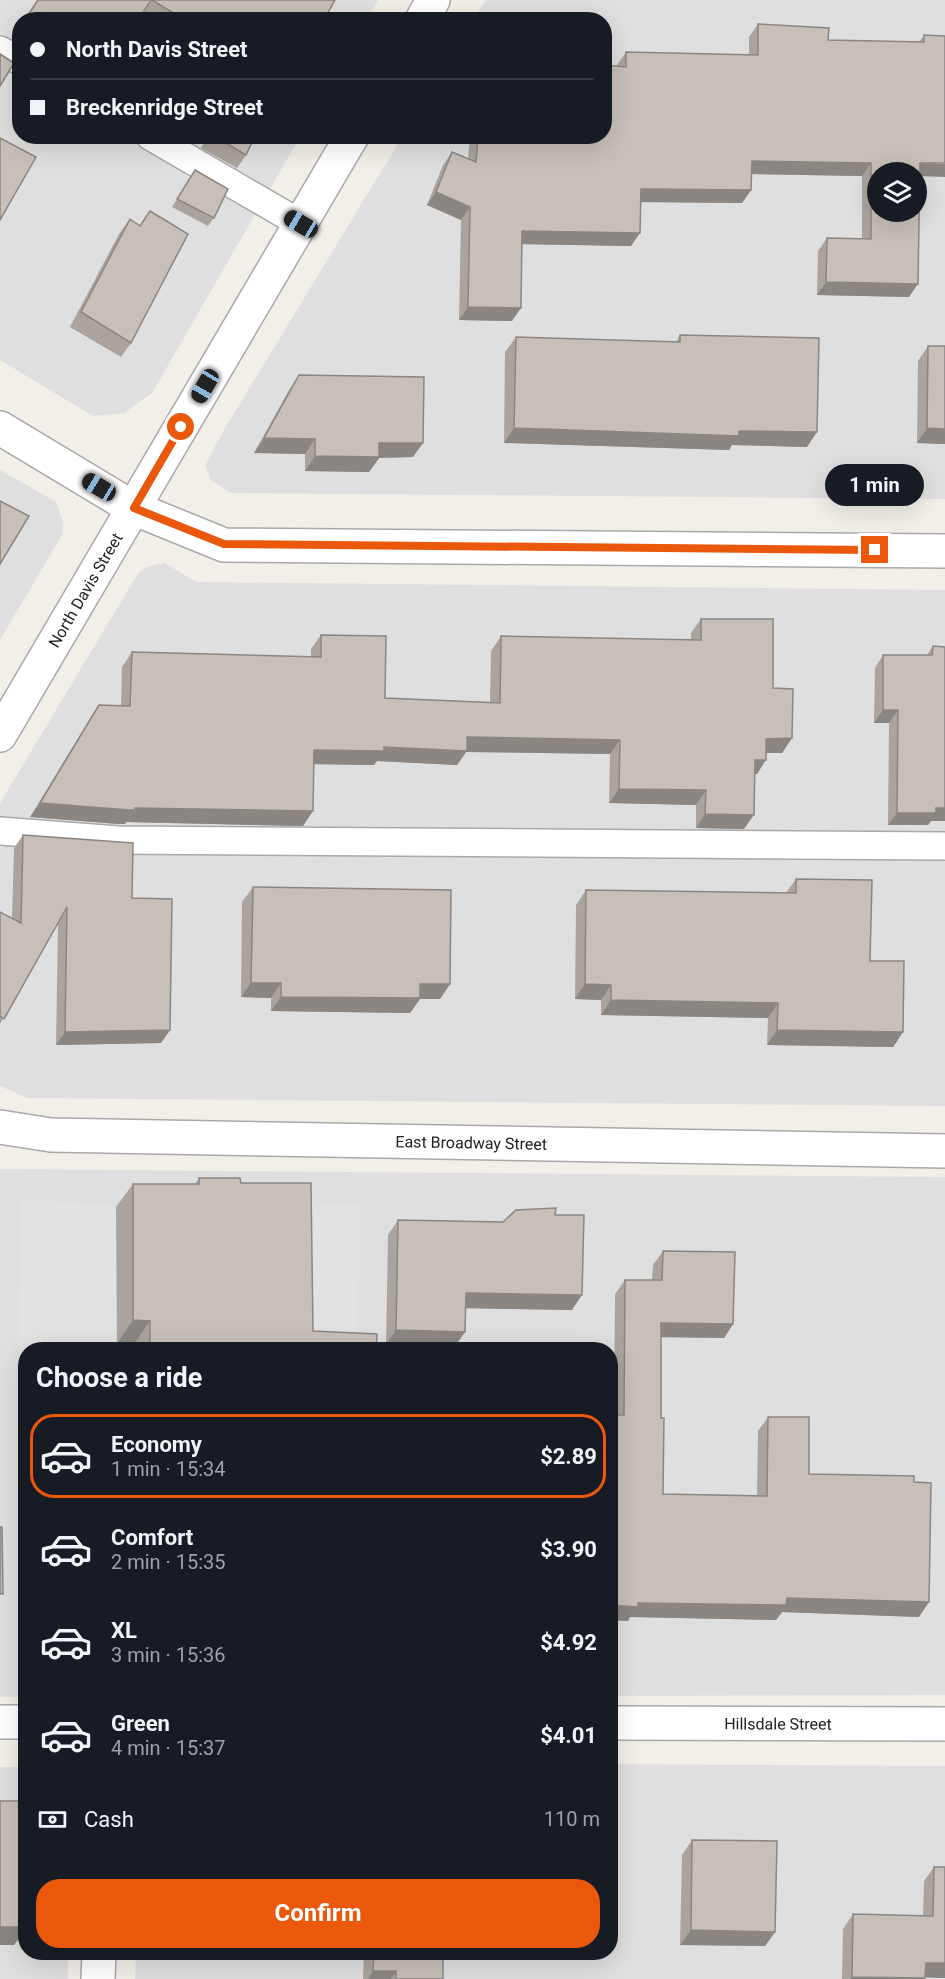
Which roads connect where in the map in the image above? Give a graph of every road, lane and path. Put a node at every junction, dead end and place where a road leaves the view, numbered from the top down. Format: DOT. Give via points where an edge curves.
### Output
graph roads {
  1 [pos="164,144"];
  2 [pos="347,144"];
  3 [pos="301,224"];
  4 [pos="0,428"];
  5 [pos="134,508"];
  6 [pos="945,551"];
  7 [pos="0,735"];
  8 [pos="0,831"];
  9 [pos="945,846"];
  10 [pos="0,1127"];
  11 [pos="945,1151"];
  12 [pos="0,1722"];
  13 [pos="18,1722"];
  14 [pos="618,1723"];
  15 [pos="945,1724"];
  16 [pos="99,1960"];
  17 [pos="98,1979"];
  1 -- 3 [label="lane"];
  2 -- 3 [label="street, North Davis Street"];
  3 -- 5 [label="street, North Davis Street"];
  4 -- 5 [label="street"];
  5 -- 6 [label="street" via="224,544"];
  5 -- 7 [label="street, North Davis Street"];
  8 -- 9 [label="lane" via="118,840"];
  10 -- 11 [label="street, East Broadway Street" via="51,1135"];
  12 -- 13 [label="street"];
  14 -- 15 [label="street, Hillsdale Street"];
  16 -- 17 [label="street"];
}
